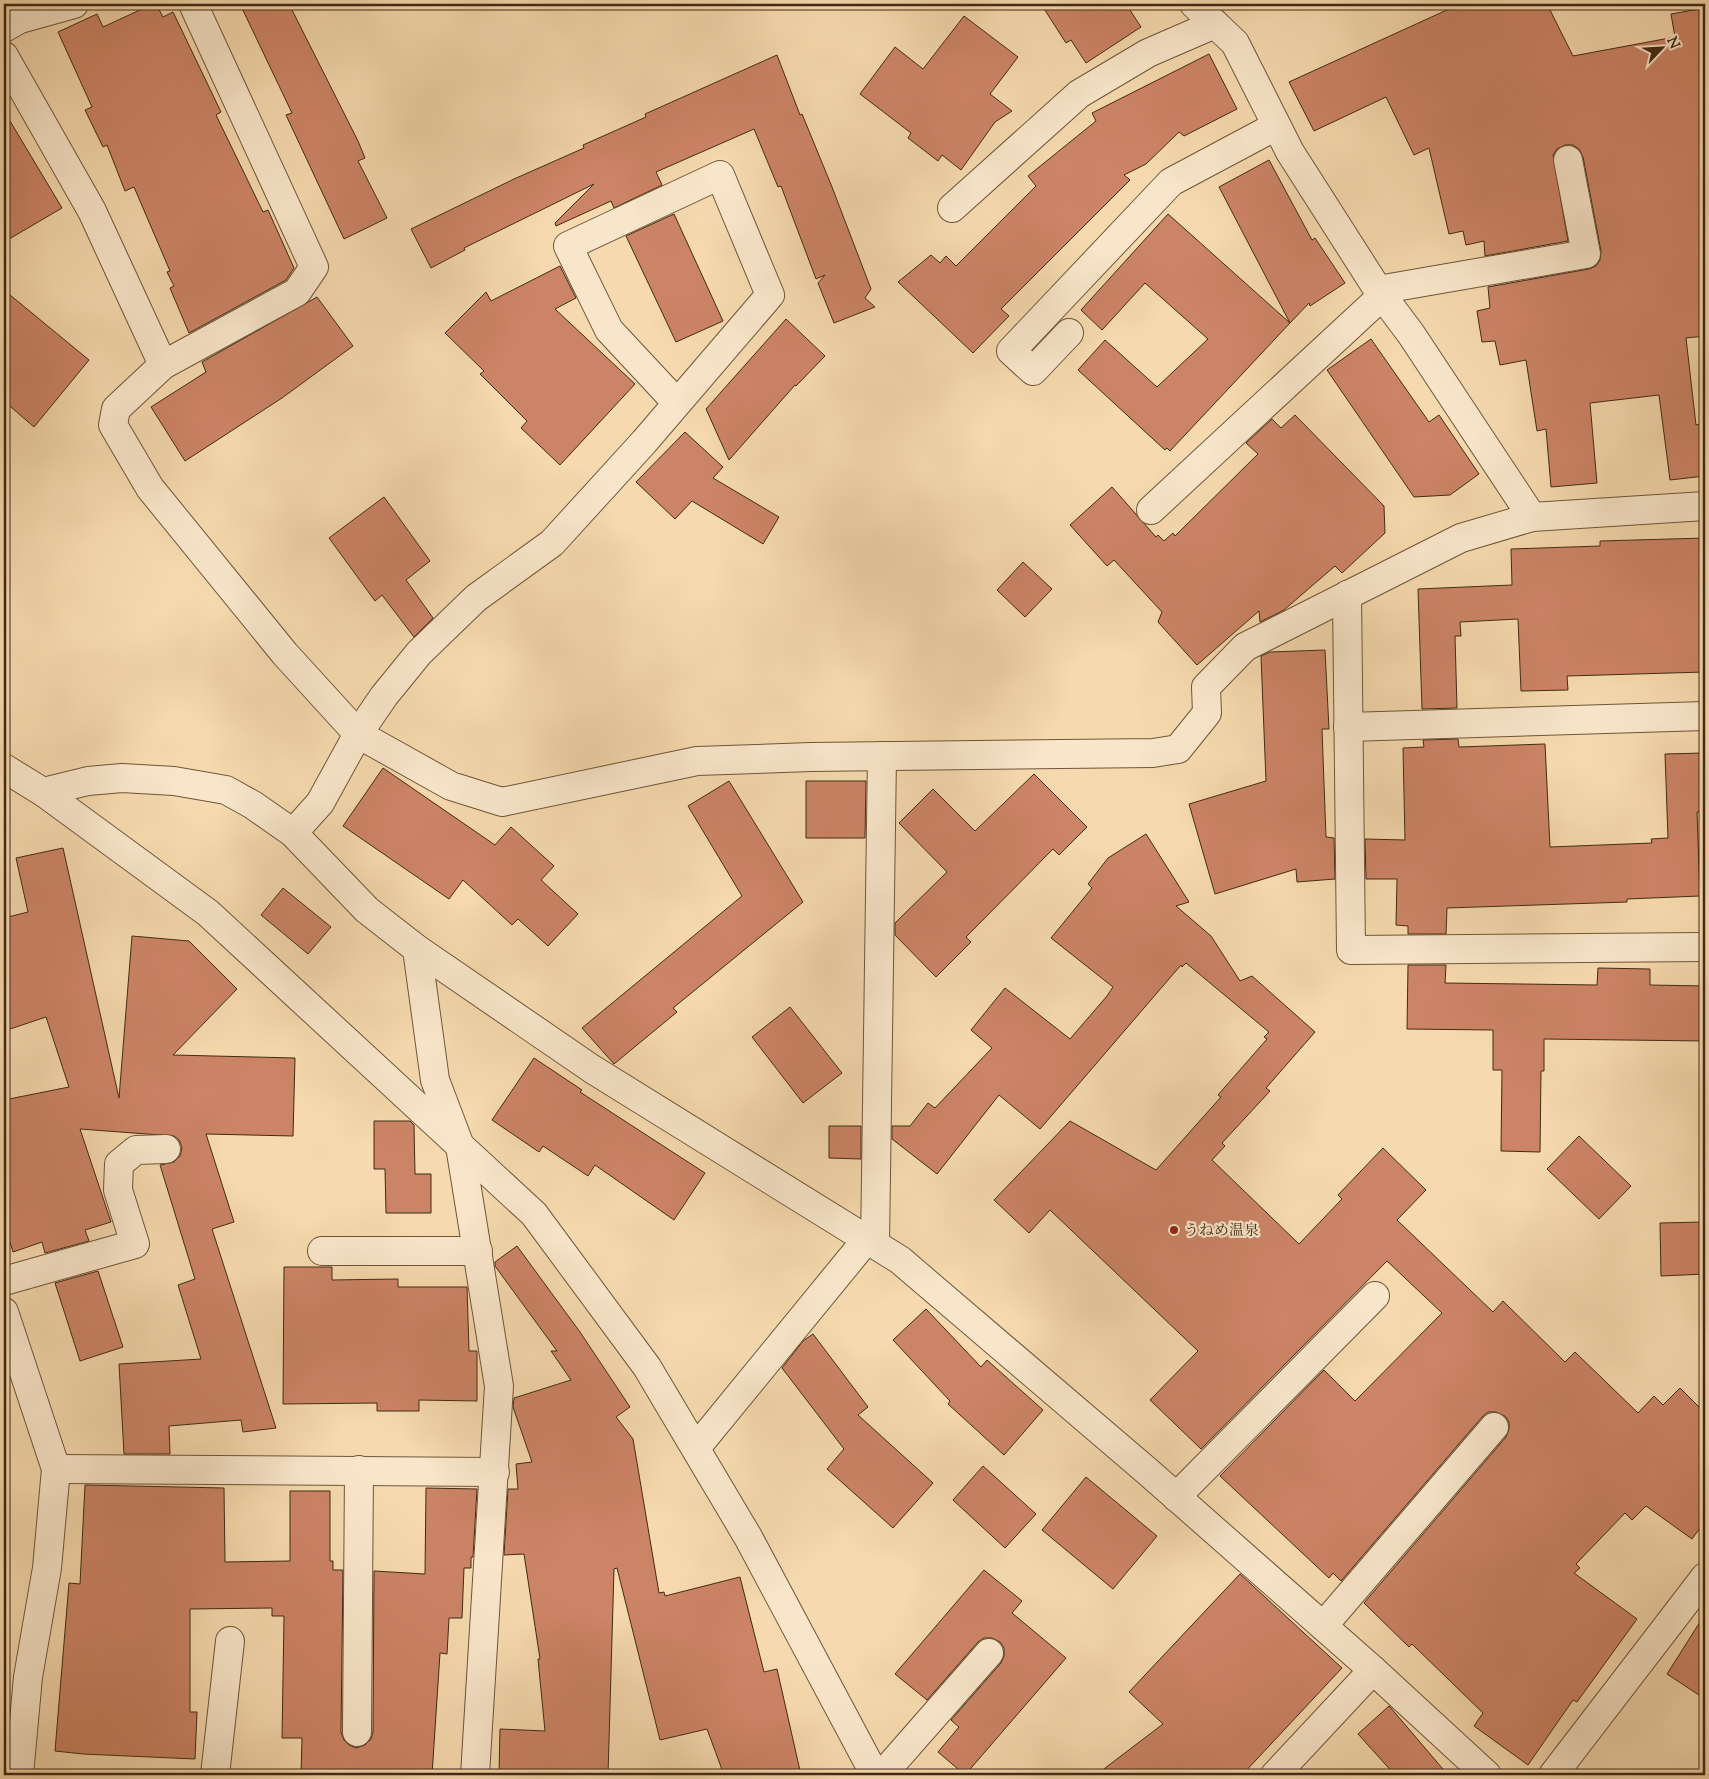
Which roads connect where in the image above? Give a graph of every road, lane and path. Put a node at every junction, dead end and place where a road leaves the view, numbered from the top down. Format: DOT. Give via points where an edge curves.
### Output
graph roads {
  1 [pos="74,4"];
  2 [pos="193,4"];
  3 [pos="1194,4"];
  4 [pos="1215,24"];
  5 [pos="4,28"];
  6 [pos="4,56"];
  7 [pos="1276,126"];
  8 [pos="1568,160"];
  9 [pos="952,208"];
  10 [pos="1380,293"];
  11 [pos="1070,333"];
  12 [pos="163,365"];
  13 [pos="677,403"];
  14 [pos="1705,506"];
  15 [pos="1152,510"];
  16 [pos="1532,517"];
  17 [pos="1347,595"];
  18 [pos="1705,716"];
  19 [pos="1348,726"];
  20 [pos="358,734"];
  21 [pos="882,756"];
  22 [pos="4,768"];
  23 [pos="43,792"];
  24 [pos="293,833"];
  25 [pos="1705,947"];
  26 [pos="417,949"];
  27 [pos="460,1146"];
  28 [pos="166,1149"];
  29 [pos="871,1242"];
  30 [pos="322,1251"];
  31 [pos="478,1251"];
  32 [pos="4,1282"];
  33 [pos="1375,1296"];
  34 [pos="4,1312"];
  35 [pos="1494,1427"];
  36 [pos="696,1448"];
  37 [pos="56,1470"];
  38 [pos="358,1470"];
  39 [pos="495,1472"];
  40 [pos="1176,1497"];
  41 [pos="1705,1577"];
  42 [pos="1323,1626"];
  43 [pos="230,1641"];
  44 [pos="989,1654"];
  45 [pos="1373,1670"];
  46 [pos="357,1732"];
  47 [pos="19,1775"];
  48 [pos="215,1775"];
  49 [pos="475,1775"];
  50 [pos="875,1775"];
  51 [pos="882,1775"];
  52 [pos="1275,1775"];
  53 [pos="1487,1775"];
  54 [pos="1553,1775"];
  1 -- 5 [label="street" via="20,19"];
  2 -- 12 [label="street" via="314,267 297,292"];
  3 -- 4 [label="street"];
  4 -- 7 [label="street" via="1235,43"];
  4 -- 9 [label="street" via="1148,53 1079,94"];
  6 -- 12 [label="street" via="92,210"];
  7 -- 10 [label="street"];
  7 -- 11 [label="street" via="1171,182 1011,351 1033,371"];
  8 -- 10 [label="street" via="1586,254"];
  10 -- 15 [label="street"];
  10 -- 16 [label="street" via="1411,334"];
  12 -- 20 [label="street" via="116,409 113,425 150,488 285,654"];
  13 -- 13 [label="street" via="609,330 568,246 720,175 770,295"];
  13 -- 20 [label="street" via="552,543 476,598 419,653"];
  14 -- 16 [label="street"];
  16 -- 17 [label="street" via="1461,538"];
  17 -- 19 [label="street"];
  17 -- 21 [label="street" via="1245,647 1206,687 1207,713 1178,749 1153,753"];
  18 -- 19 [label="street"];
  19 -- 25 [label="street" via="1351,950"];
  20 -- 21 [label="street" via="451,786 502,802 697,761"];
  20 -- 24 [label="street" via="320,803"];
  21 -- 29 [label="street"];
  22 -- 23 [label="street"];
  23 -- 24 [label="street" via="88,781 122,778 174,781 226,790"];
  23 -- 27 [label="street" via="208,913"];
  24 -- 26 [label="street" via="367,910"];
  26 -- 27 [label="street" via="436,1080"];
  26 -- 29 [label="street" via="592,1069"];
  27 -- 31 [label="street"];
  27 -- 36 [label="street" via="534,1214 647,1367"];
  28 -- 32 [label="street" via="136,1150 119,1164 118,1190 135,1244"];
  29 -- 36 [label="street"];
  29 -- 40 [label="street" via="900,1260"];
  30 -- 31 [label="street"];
  31 -- 39 [label="street" via="499,1386"];
  33 -- 40 [label="street"];
  34 -- 37 [label="street"];
  35 -- 42 [label="street"];
  36 -- 50 [label="street" via="748,1537"];
  37 -- 38 [label="street"];
  37 -- 47 [label="street" via="47,1568 28,1677"];
  38 -- 39 [label="street"];
  38 -- 46 [label="street"];
  39 -- 49 [label="street"];
  40 -- 42 [label="street"];
  41 -- 54 [label="street"];
  42 -- 45 [label="street"];
  43 -- 48 [label="street"];
  44 -- 51 [label="street"];
  45 -- 52 [label="street"];
  45 -- 53 [label="street"];
}
